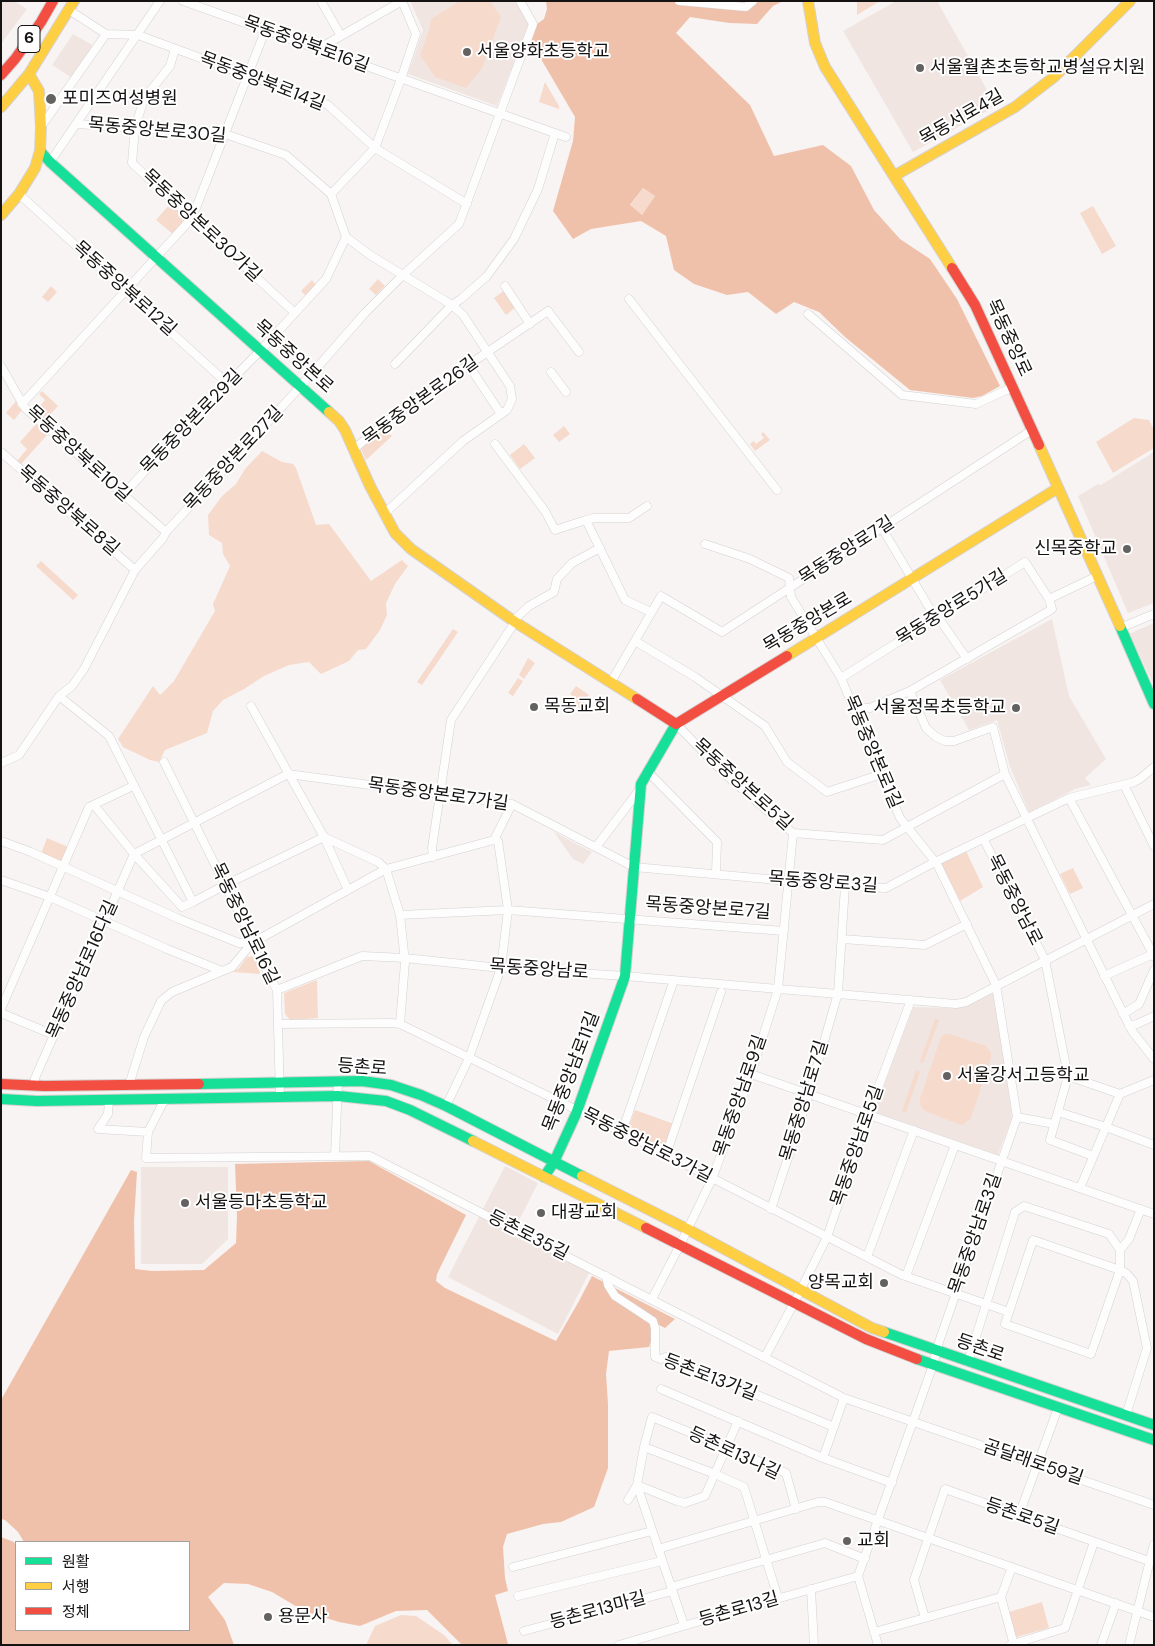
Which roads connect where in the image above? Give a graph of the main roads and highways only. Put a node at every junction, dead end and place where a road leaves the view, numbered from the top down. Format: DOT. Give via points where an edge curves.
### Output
graph roads {
  1 [pos="53,1"];
  2 [pos="808,1"];
  3 [pos="1130,1"];
  4 [pos="72,6"];
  5 [pos="29,74"];
  6 [pos="1,75"];
  7 [pos="1,107"];
  8 [pos="40,151"];
  9 [pos="894,176"];
  10 [pos="1,215"];
  11 [pos="1058,488"];
  12 [pos="1154,704"];
  13 [pos="676,724"];
  14 [pos="624,976"];
  15 [pos="1,1084"];
  16 [pos="1,1098"];
  17 [pos="554,1162"];
  18 [pos="544,1177"];
  19 [pos="1154,1425"];
  20 [pos="1154,1440"];
  1 -- 6 [label="main road, 6"];
  2 -- 9 [label="main road, 목동중앙로" via="815,43 825,67"];
  3 -- 9 [label="main road, 목동서로4길" via="1054,77 1015,107"];
  4 -- 5 [label="main road, 6"];
  5 -- 7 [label="main road, 6"];
  5 -- 8 [label="main road" via="39,90"];
  8 -- 10 [label="main road" via="35,168"];
  8 -- 13 [label="main road, 목동중앙본로" via="339,421 384,514 395,533 411,549 514,622"];
  9 -- 11 [label="main road, 목동중앙로" via="975,305"];
  11 -- 12 [label="main road, 목동중앙로"];
  11 -- 13 [label="main road, 목동중앙본로"];
  13 -- 14 [label="main road, 목동중앙본로7길" via="641,784"];
  14 -- 17 [label="main road, 목동중앙남로11길" via="577,1110"];
  15 -- 17 [label="main road, 등촌로" via="362,1082 391,1085 446,1106"];
  16 -- 18 [label="main road, 등촌로" via="37,1101 338,1096 386,1102 410,1110"];
  17 -- 18 [label="main road, 목동중앙남로11길"];
  17 -- 19 [label="main road, 등촌로" via="872,1328"];
  18 -- 20 [label="main road, 등촌로" via="866,1339"];
}
